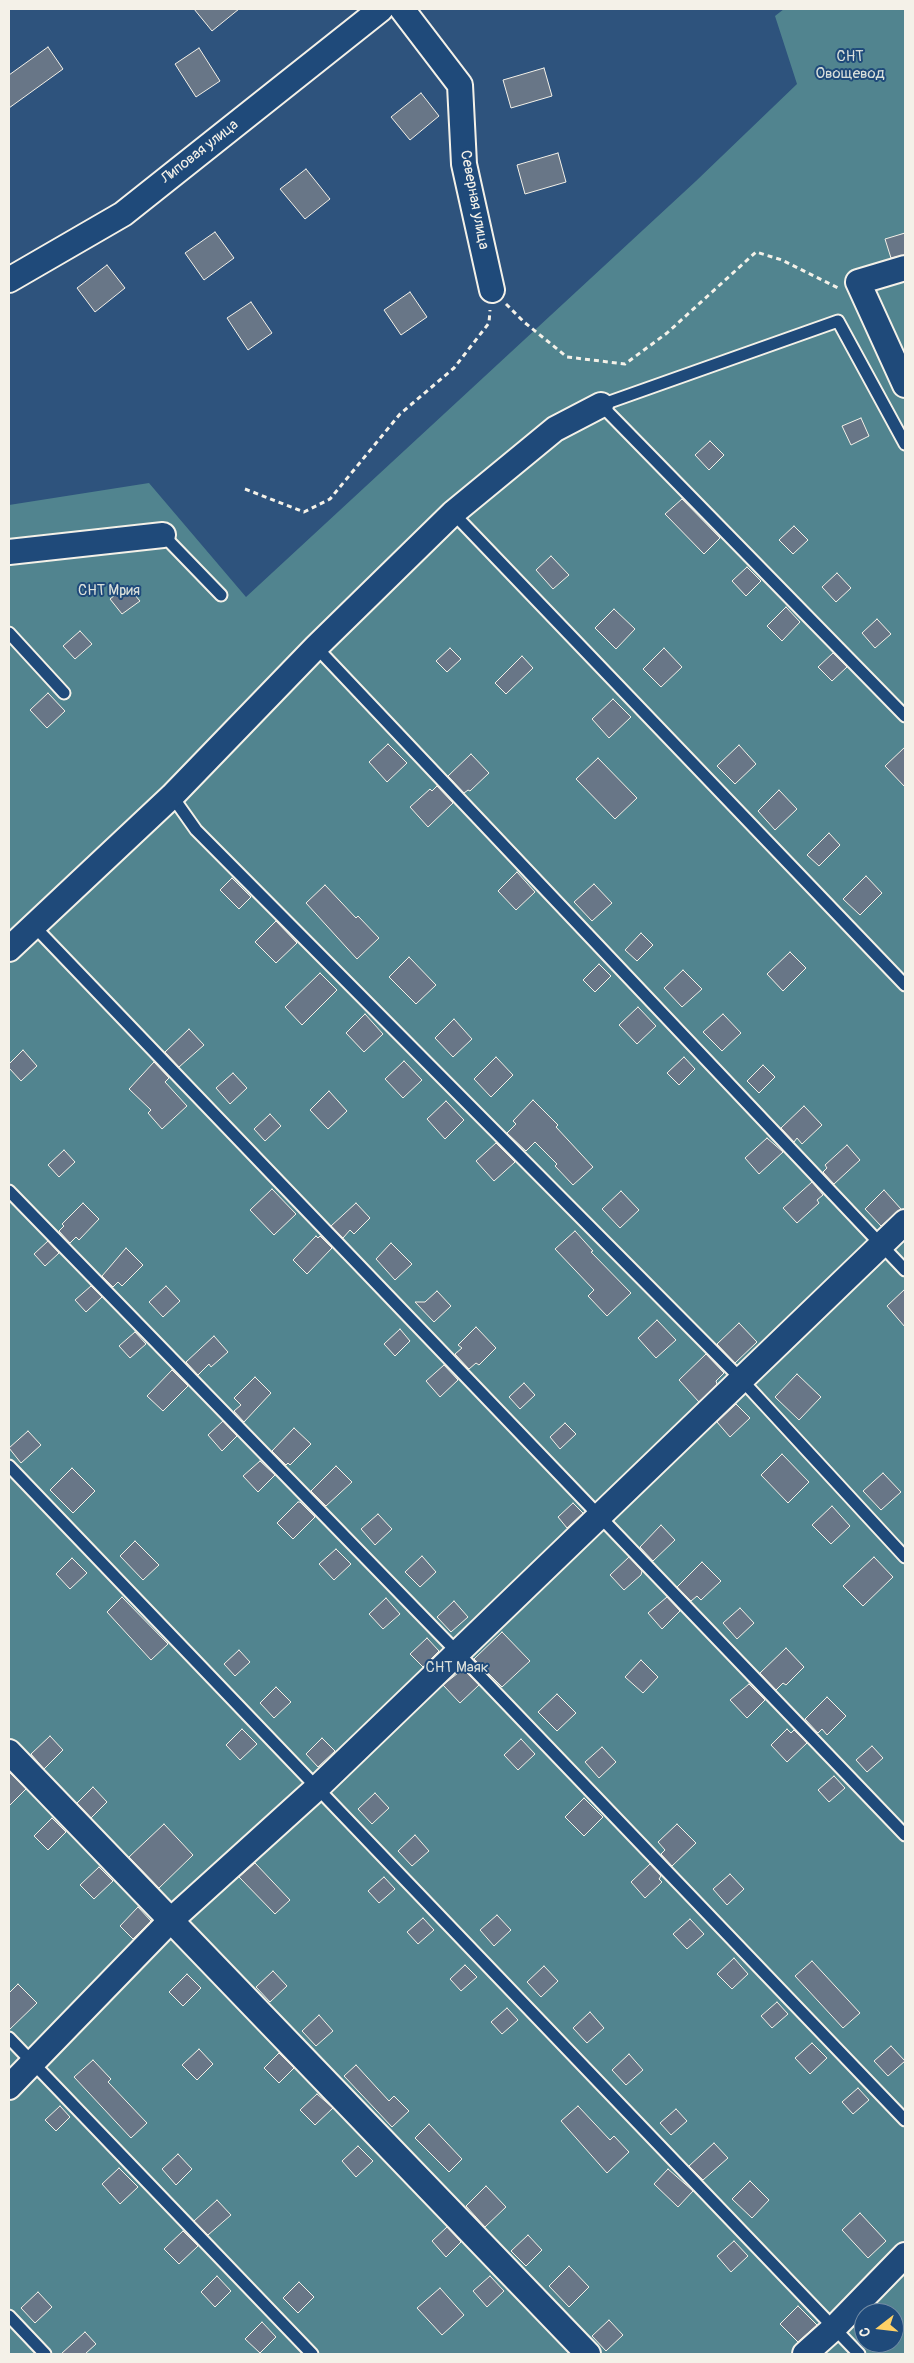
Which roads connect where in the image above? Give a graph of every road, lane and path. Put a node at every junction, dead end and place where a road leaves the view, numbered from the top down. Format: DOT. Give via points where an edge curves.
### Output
graph roads {
  1 [pos="381,9"];
  2 [pos="402,9"];
  3 [pos="905,268"];
  4 [pos="9,280"];
  5 [pos="492,290"];
  6 [pos="864,294"];
  7 [pos="905,385"];
  8 [pos="601,405"];
  9 [pos="905,444"];
  10 [pos="244,489"];
  11 [pos="452,513"];
  12 [pos="163,535"];
  13 [pos="9,552"];
  14 [pos="221,595"];
  15 [pos="9,633"];
  16 [pos="316,647"];
  17 [pos="64,693"];
  18 [pos="905,716"];
  19 [pos="172,796"];
  20 [pos="33,925"];
  21 [pos="9,949"];
  22 [pos="905,985"];
  23 [pos="9,1191"];
  24 [pos="905,1222"];
  25 [pos="881,1244"];
  26 [pos="905,1270"];
  27 [pos="740,1378"];
  28 [pos="9,1466"];
  29 [pos="600,1514"];
  30 [pos="905,1557"];
  31 [pos="458,1653"];
  32 [pos="9,1752"];
  33 [pos="317,1788"];
  34 [pos="905,1834"];
  35 [pos="170,1922"];
  36 [pos="9,2038"];
  37 [pos="34,2064"];
  38 [pos="9,2087"];
  39 [pos="905,2120"];
  40 [pos="905,2255"];
  41 [pos="9,2316"];
  42 [pos="834,2328"];
  43 [pos="45,2354"];
  44 [pos="312,2354"];
  45 [pos="588,2354"];
  46 [pos="805,2354"];
  47 [pos="859,2354"];
  1 -- 4 [label="street, Липовая улица" via="123,214"];
  2 -- 5 [label="street, Северная улица" via="460,85 464,164"];
  3 -- 6 [label="street" via="858,282"];
  5 -- 6 [label="path" via="524,322 567,357 625,364 667,333 756,252 782,260 833,287"];
  5 -- 10 [label="path" via="489,323 466,353 454,368 400,414 330,498 304,512"];
  6 -- 7 [label="street"];
  8 -- 9 [label="lane" via="838,321"];
  8 -- 11 [label="street" via="555,428"];
  8 -- 18 [label="lane"];
  11 -- 16 [label="street"];
  11 -- 22 [label="lane"];
  12 -- 13 [label="street"];
  12 -- 14 [label="lane"];
  15 -- 17 [label="lane"];
  16 -- 19 [label="street"];
  16 -- 25 [label="lane"];
  19 -- 20 [label="street"];
  19 -- 27 [label="lane" via="196,830"];
  20 -- 21 [label="street"];
  20 -- 29 [label="lane"];
  23 -- 31 [label="lane"];
  24 -- 25 [label="street"];
  25 -- 26 [label="lane"];
  25 -- 27 [label="street"];
  27 -- 29 [label="street"];
  27 -- 30 [label="lane"];
  28 -- 33 [label="lane"];
  29 -- 31 [label="street"];
  29 -- 34 [label="lane"];
  31 -- 33 [label="street"];
  31 -- 39 [label="lane"];
  32 -- 35 [label="street"];
  33 -- 35 [label="street"];
  33 -- 42 [label="lane"];
  35 -- 37 [label="street"];
  35 -- 45 [label="street"];
  36 -- 37 [label="lane"];
  37 -- 38 [label="street"];
  37 -- 44 [label="lane"];
  40 -- 42 [label="street"];
  41 -- 43 [label="lane"];
  42 -- 46 [label="street"];
  42 -- 47 [label="lane"];
}
